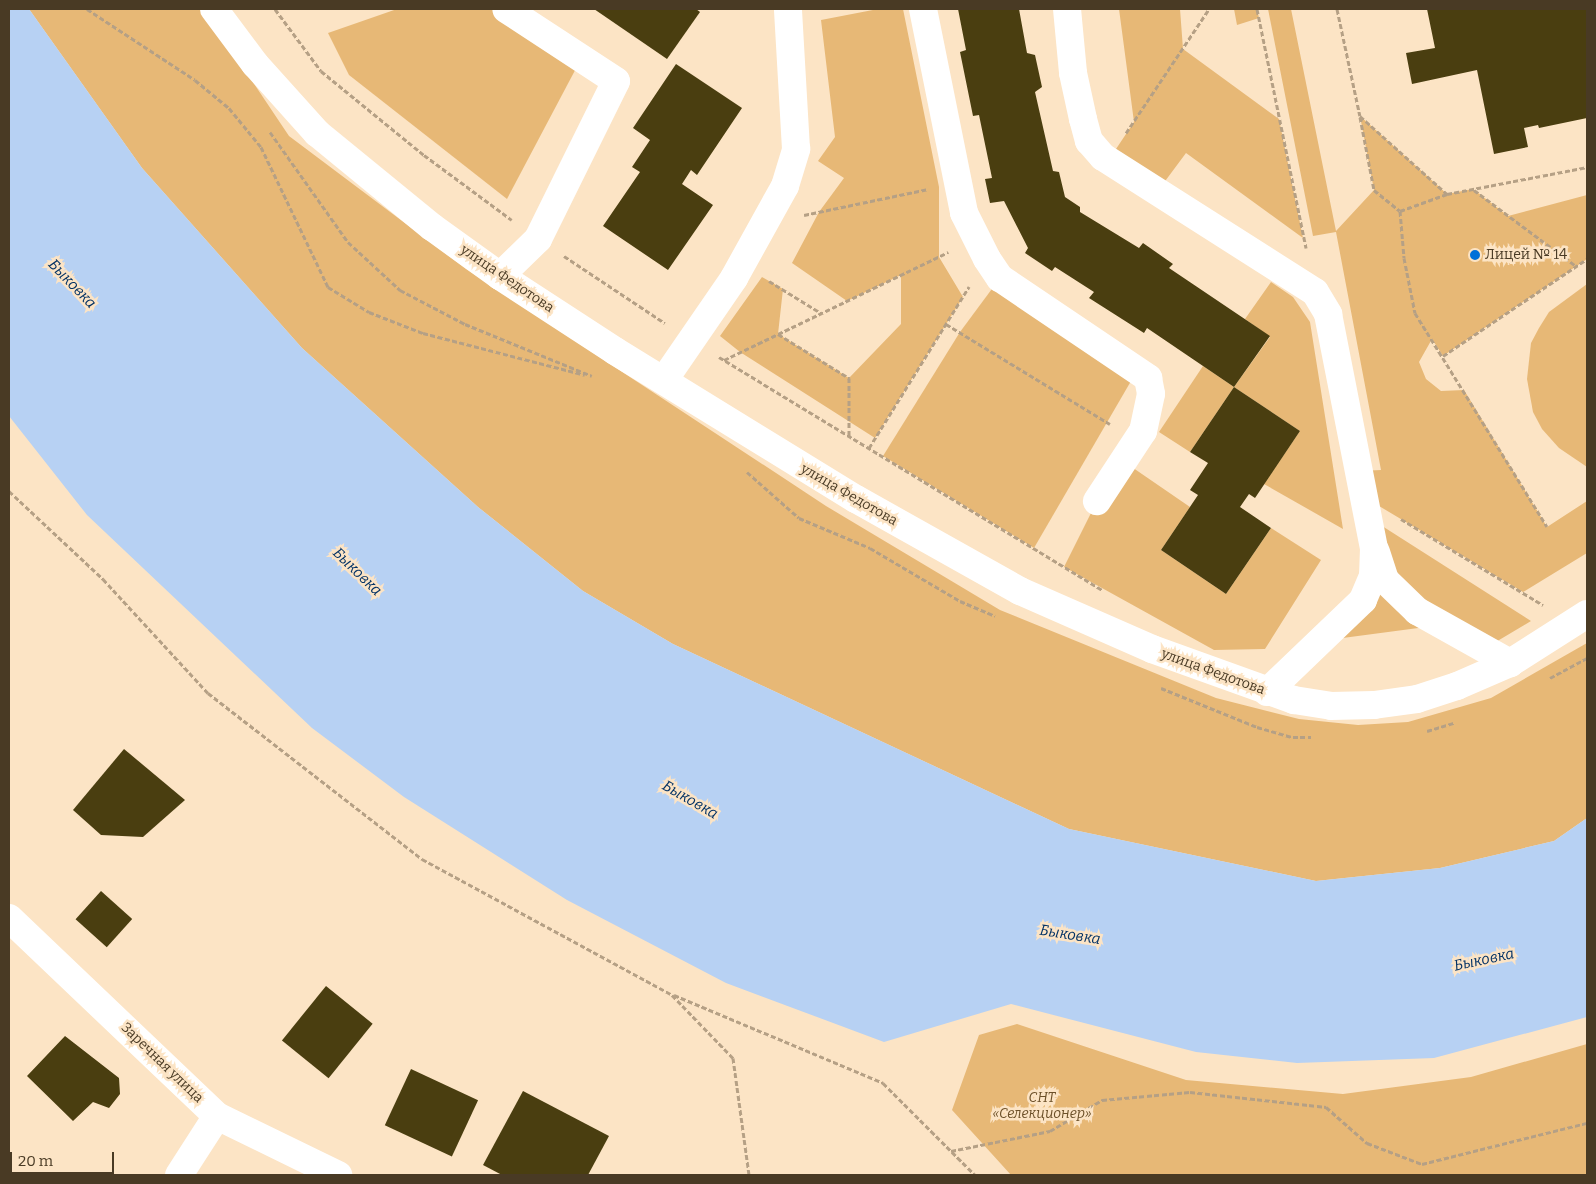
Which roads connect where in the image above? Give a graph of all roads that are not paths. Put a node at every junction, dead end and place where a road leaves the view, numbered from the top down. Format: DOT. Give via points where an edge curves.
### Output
graph roads {
  1 [pos="214,9"];
  2 [pos="506,9"];
  3 [pos="788,9"];
  4 [pos="923,9"];
  5 [pos="1067,9"];
  6 [pos="500,276"];
  7 [pos="664,380"];
  8 [pos="1097,500"];
  9 [pos="1374,548"];
  10 [pos="1587,614"];
  11 [pos="1510,663"];
  12 [pos="1267,692"];
  13 [pos="9,918"];
  14 [pos="217,1116"];
  15 [pos="179,1175"];
  16 [pos="338,1175"];
  1 -- 6 [label="street, улица Федотова" via="254,64 317,133 432,227"];
  2 -- 6 [label="street" via="616,82 538,239"];
  3 -- 7 [label="street" via="796,149 785,186 743,265"];
  4 -- 8 [label="street" via="964,213 981,250 1000,278 1148,378 1148,412 1137,441"];
  5 -- 9 [label="street" via="1073,73 1088,141 1108,161 1314,292 1328,314"];
  6 -- 7 [label="street, улица Федотова"];
  7 -- 12 [label="street, улица Федотова" via="823,480 1020,591 1152,649"];
  9 -- 11 [label="street" via="1385,580 1417,611"];
  9 -- 12 [label="street" via="1373,576 1363,600"];
  10 -- 11 [label="street, улица Федотова"];
  11 -- 12 [label="street, улица Федотова" via="1449,689 1374,705 1331,706"];
  13 -- 14 [label="street, Заречная улица"];
  14 -- 15 [label="street"];
  14 -- 16 [label="street, Заречная улица"];
}
